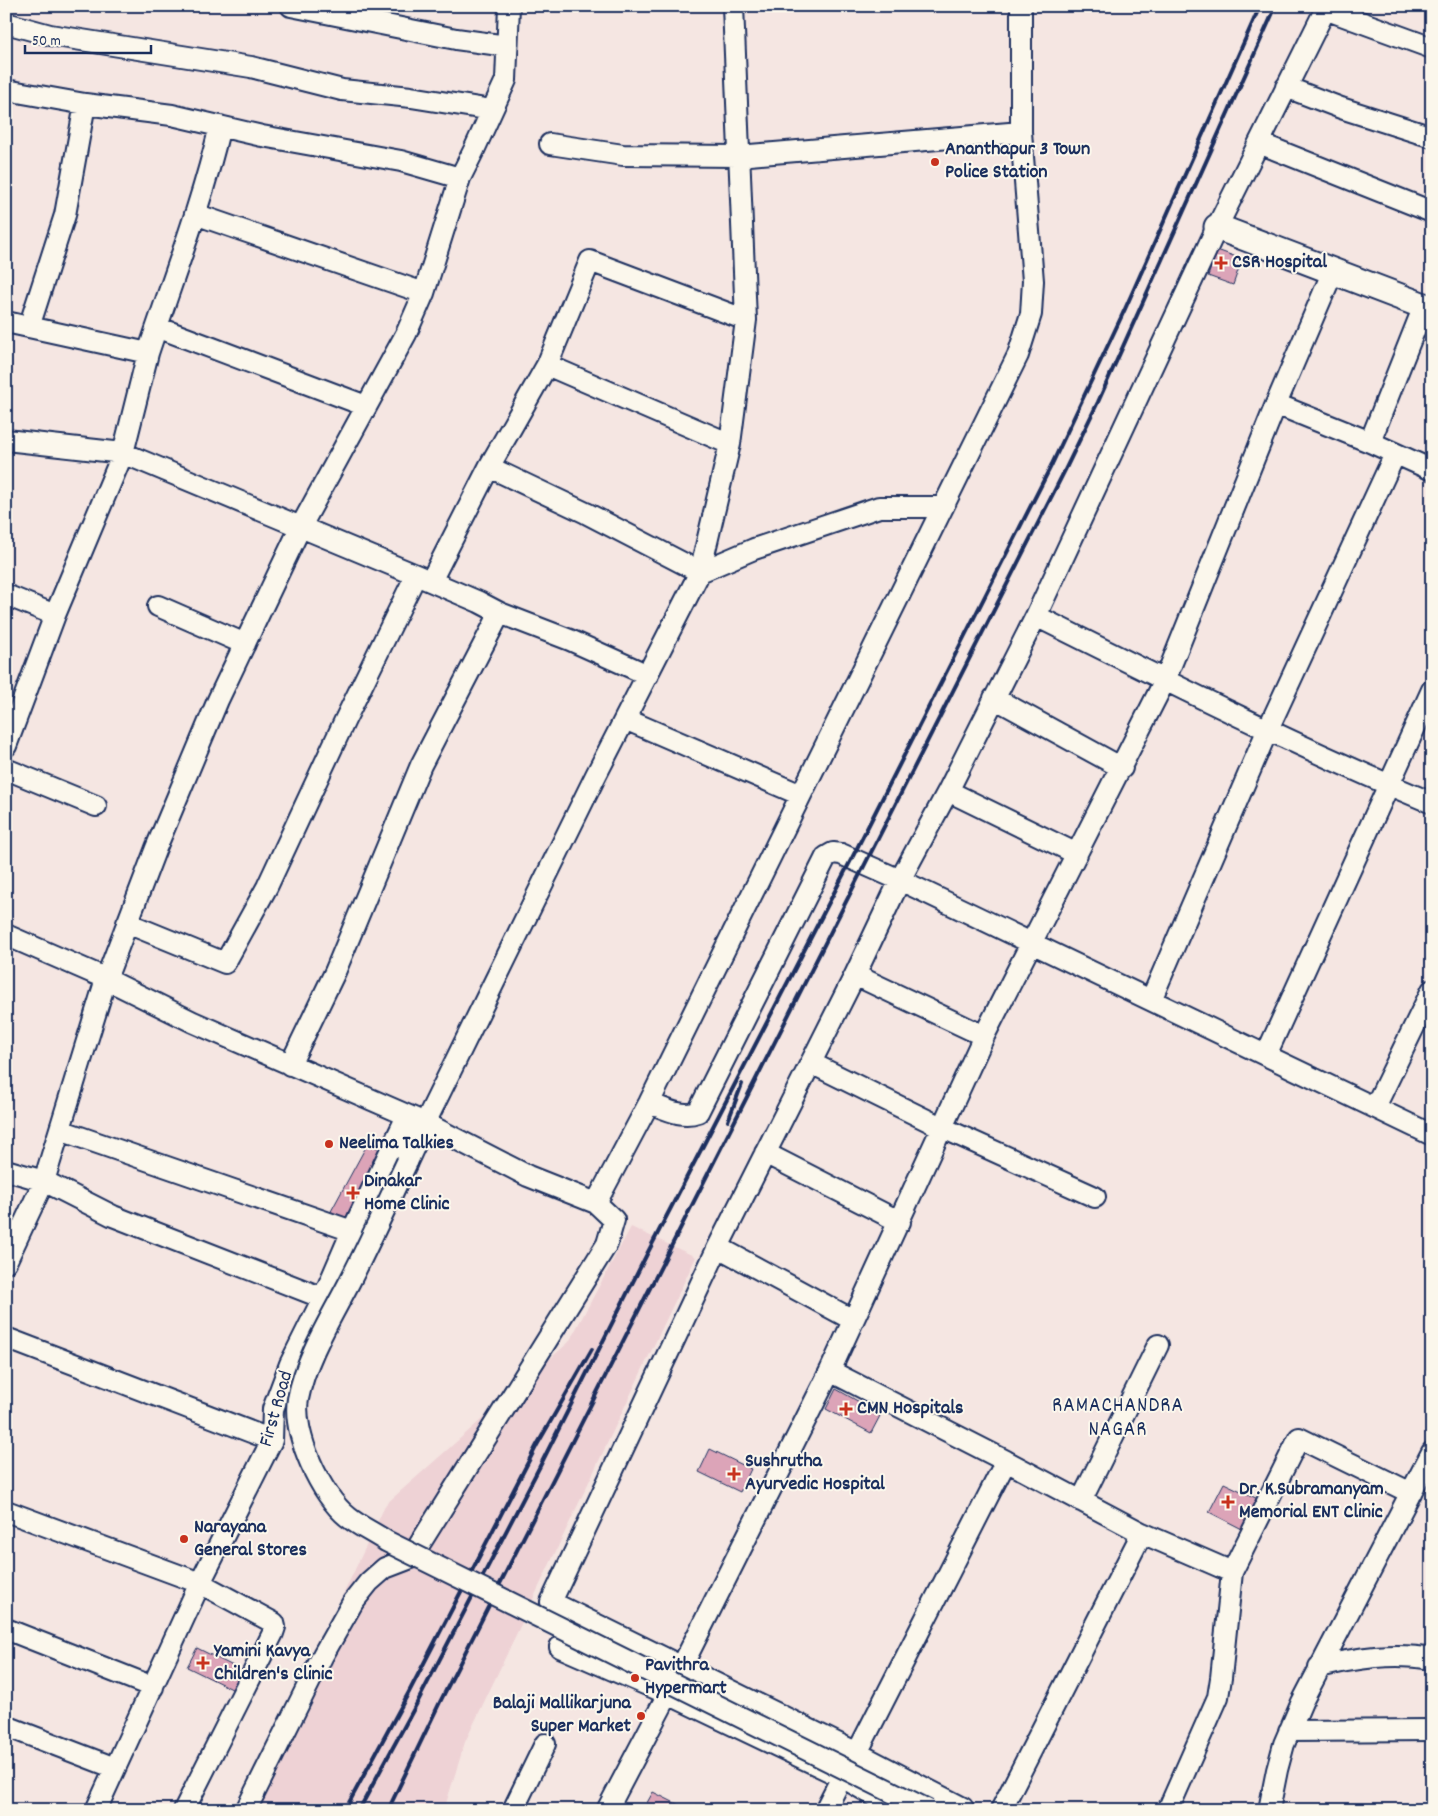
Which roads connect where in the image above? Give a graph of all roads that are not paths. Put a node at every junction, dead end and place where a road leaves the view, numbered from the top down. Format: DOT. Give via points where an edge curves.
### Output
graph roads {
  1 [pos="291,6"];
  2 [pos="509,6"];
  3 [pos="733,6"];
  4 [pos="1021,6"];
  5 [pos="1326,8"];
  6 [pos="6,23"];
  7 [pos="507,46"];
  8 [pos="1432,48"];
  9 [pos="1286,87"];
  10 [pos="6,90"];
  11 [pos="85,104"];
  12 [pos="492,110"];
  13 [pos="220,126"];
  14 [pos="1022,132"];
  15 [pos="1430,133"];
  16 [pos="1259,143"];
  17 [pos="550,144"];
  18 [pos="738,156"];
  19 [pos="460,178"];
  20 [pos="1432,212"];
  21 [pos="195,214"];
  22 [pos="1217,227"];
  23 [pos="1333,271"];
  24 [pos="424,292"];
  25 [pos="1428,308"];
  26 [pos="746,320"];
  27 [pos="6,322"];
  28 [pos="29,327"];
  29 [pos="157,327"];
  30 [pos="148,353"];
  31 [pos="546,365"];
  32 [pos="1276,404"];
  33 [pos="366,406"];
  34 [pos="6,440"];
  35 [pos="1370,442"];
  36 [pos="730,444"];
  37 [pos="123,453"];
  38 [pos="1395,454"];
  39 [pos="489,466"];
  40 [pos="1432,470"];
  41 [pos="943,507"];
  42 [pos="300,528"];
  43 [pos="700,572"];
  44 [pos="423,578"];
  45 [pos="6,595"];
  46 [pos="158,606"];
  47 [pos="500,613"];
  48 [pos="55,615"];
  49 [pos="1036,616"];
  50 [pos="245,644"];
  51 [pos="648,675"];
  52 [pos="1165,680"];
  53 [pos="1432,690"];
  54 [pos="994,698"];
  55 [pos="625,719"];
  56 [pos="1268,729"];
  57 [pos="6,746"];
  58 [pos="1122,768"];
  59 [pos="6,769"];
  60 [pos="1388,785"];
  61 [pos="948,791"];
  62 [pos="801,795"];
  63 [pos="1432,803"];
  64 [pos="96,806"];
  65 [pos="1077,854"];
  66 [pos="900,880"];
  67 [pos="128,923"];
  68 [pos="6,935"];
  69 [pos="1031,943"];
  70 [pos="855,976"];
  71 [pos="106,979"];
  72 [pos="1432,990"];
  73 [pos="1151,1000"];
  74 [pos="984,1036"];
  75 [pos="1266,1055"];
  76 [pos="811,1063"];
  77 [pos="290,1065"];
  78 [pos="649,1103"];
  79 [pos="1375,1108"];
  80 [pos="416,1120"];
  81 [pos="943,1128"];
  82 [pos="60,1130"];
  83 [pos="1432,1136"];
  84 [pos="765,1153"];
  85 [pos="6,1170"];
  86 [pos="44,1182"];
  87 [pos="1094,1198"];
  88 [pos="596,1203"];
  89 [pos="900,1222"];
  90 [pos="352,1231"];
  91 [pos="718,1247"];
  92 [pos="6,1262"];
  93 [pos="323,1298"];
  94 [pos="853,1320"];
  95 [pos="6,1338"];
  96 [pos="1158,1345"];
  97 [pos="830,1371"];
  98 [pos="272,1440"];
  99 [pos="1432,1452"];
  100 [pos="1006,1461"];
  101 [pos="1411,1493"];
  102 [pos="1081,1501"];
  103 [pos="6,1511"];
  104 [pos="1142,1533"];
  105 [pos="1232,1572"];
  106 [pos="200,1583"];
  107 [pos="6,1629"];
  108 [pos="560,1647"];
  109 [pos="1432,1660"];
  110 [pos="681,1667"];
  111 [pos="1319,1667"];
  112 [pos="153,1687"];
  113 [pos="668,1694"];
  114 [pos="6,1726"];
  115 [pos="1432,1730"];
  116 [pos="1289,1731"];
  117 [pos="545,1744"];
  118 [pos="857,1753"];
  119 [pos="115,1768"];
  120 [pos="842,1777"];
  121 [pos="1271,1808"];
  122 [pos="96,1810"];
  123 [pos="184,1810"];
  124 [pos="246,1810"];
  125 [pos="514,1810"];
  126 [pos="607,1810"];
  127 [pos="826,1810"];
  128 [pos="898,1810"];
  129 [pos="928,1810"];
  130 [pos="964,1810"];
  131 [pos="1001,1810"];
  132 [pos="1168,1810"];
  1 -- 7 [label="street"];
  2 -- 7 [label="street"];
  3 -- 18 [label="street"];
  4 -- 14 [label="street"];
  5 -- 8 [label="street"];
  5 -- 9 [label="street"];
  6 -- 12 [label="street" via="50,35 251,67 342,90"];
  7 -- 12 [label="street" via="506,80"];
  9 -- 15 [label="street" via="1341,108"];
  9 -- 16 [label="street"];
  10 -- 11 [label="street"];
  11 -- 13 [label="street" via="172,115"];
  11 -- 28 [label="street" via="65,215"];
  12 -- 19 [label="street"];
  13 -- 19 [label="street" via="400,161"];
  13 -- 21 [label="street"];
  14 -- 18 [label="street"];
  14 -- 41 [label="street" via="1033,281 1031,314 1018,355"];
  16 -- 20 [label="street"];
  16 -- 22 [label="street"];
  17 -- 18 [label="street" via="623,155"];
  18 -- 26 [label="street"];
  19 -- 24 [label="street"];
  21 -- 24 [label="street"];
  21 -- 29 [label="street"];
  22 -- 23 [label="street"];
  22 -- 49 [label="street"];
  23 -- 25 [label="street"];
  23 -- 32 [label="street"];
  24 -- 33 [label="street" via="406,334"];
  25 -- 35 [label="street"];
  26 -- 31 [label="street" via="590,261"];
  26 -- 36 [label="street"];
  27 -- 28 [label="street"];
  28 -- 30 [label="street"];
  29 -- 30 [label="street"];
  29 -- 33 [label="street"];
  30 -- 37 [label="street"];
  31 -- 36 [label="street"];
  31 -- 39 [label="street"];
  32 -- 35 [label="street"];
  32 -- 52 [label="street"];
  33 -- 42 [label="street"];
  34 -- 37 [label="street"];
  35 -- 38 [label="street"];
  36 -- 43 [label="street"];
  37 -- 42 [label="street"];
  37 -- 48 [label="street"];
  38 -- 40 [label="street"];
  38 -- 56 [label="street"];
  39 -- 43 [label="street"];
  39 -- 44 [label="street"];
  41 -- 43 [label="street" via="879,507 754,549"];
  41 -- 62 [label="street"];
  42 -- 44 [label="street"];
  42 -- 50 [label="street"];
  43 -- 51 [label="street"];
  44 -- 47 [label="street"];
  44 -- 67 [label="street" via="345,720 267,887 225,963"];
  45 -- 48 [label="street"];
  46 -- 50 [label="street"];
  47 -- 51 [label="street"];
  47 -- 77 [label="street" via="421,765 335,972"];
  48 -- 57 [label="street"];
  49 -- 52 [label="street"];
  49 -- 54 [label="street"];
  50 -- 67 [label="street" via="156,848"];
  51 -- 55 [label="street"];
  52 -- 56 [label="street"];
  52 -- 58 [label="street"];
  53 -- 60 [label="street"];
  54 -- 58 [label="street"];
  54 -- 61 [label="street"];
  55 -- 62 [label="street"];
  55 -- 80 [label="street"];
  56 -- 60 [label="street"];
  56 -- 73 [label="street"];
  58 -- 65 [label="street"];
  59 -- 64 [label="street"];
  60 -- 63 [label="street"];
  60 -- 75 [label="street"];
  61 -- 65 [label="street"];
  61 -- 66 [label="street"];
  62 -- 78 [label="street"];
  65 -- 69 [label="street"];
  66 -- 69 [label="street"];
  66 -- 70 [label="street"];
  66 -- 78 [label="street" via="841,854 833,853 826,857 698,1112 681,1114"];
  67 -- 71 [label="street"];
  68 -- 71 [label="street"];
  69 -- 73 [label="street"];
  69 -- 74 [label="street"];
  70 -- 74 [label="street"];
  70 -- 76 [label="street"];
  71 -- 77 [label="street"];
  71 -- 82 [label="street"];
  72 -- 79 [label="street"];
  73 -- 75 [label="street"];
  74 -- 81 [label="street"];
  75 -- 79 [label="street"];
  76 -- 81 [label="street"];
  76 -- 84 [label="street"];
  77 -- 80 [label="street"];
  78 -- 88 [label="street"];
  79 -- 83 [label="street"];
  80 -- 88 [label="street" via="528,1176"];
  80 -- 90 [label="street, First Road"];
  80 -- 129 [label="street, bridge" via="407,1162 309,1365 298,1400 299,1426 307,1458 328,1494 346,1516 386,1541"];
  81 -- 87 [label="street"];
  81 -- 89 [label="street"];
  82 -- 86 [label="street"];
  82 -- 90 [label="street"];
  84 -- 89 [label="street"];
  84 -- 91 [label="street"];
  85 -- 86 [label="street"];
  86 -- 92 [label="street"];
  86 -- 93 [label="street" via="113,1216"];
  88 -- 124 [label="street" via="614,1220 607,1244 411,1558 385,1568 352,1602"];
  89 -- 94 [label="street"];
  90 -- 93 [label="street, First Road"];
  91 -- 94 [label="street"];
  91 -- 110 [label="street" via="551,1602"];
  93 -- 98 [label="street, First Road" via="290,1364 273,1409"];
  94 -- 97 [label="street"];
  95 -- 98 [label="street"];
  96 -- 102 [label="street"];
  97 -- 100 [label="street"];
  97 -- 110 [label="street"];
  98 -- 106 [label="street, First Road"];
  99 -- 101 [label="street"];
  100 -- 102 [label="street"];
  100 -- 118 [label="street"];
  101 -- 105 [label="street" via="1299,1438"];
  101 -- 111 [label="street"];
  102 -- 104 [label="street"];
  103 -- 106 [label="street"];
  104 -- 105 [label="street"];
  104 -- 131 [label="street"];
  105 -- 132 [label="street" via="1218,1697"];
  106 -- 112 [label="street, First Road"];
  106 -- 123 [label="street" via="270,1620 275,1627"];
  107 -- 112 [label="street"];
  108 -- 113 [label="street"];
  109 -- 111 [label="street" via="1379,1656"];
  110 -- 113 [label="street"];
  110 -- 118 [label="street"];
  111 -- 116 [label="street"];
  112 -- 119 [label="street, First Road"];
  113 -- 120 [label="street"];
  113 -- 126 [label="street"];
  114 -- 119 [label="street"];
  115 -- 116 [label="street"];
  116 -- 121 [label="street" via="1276,1770"];
  117 -- 125 [label="street"];
  118 -- 130 [label="street"];
  119 -- 122 [label="street, First Road"];
  120 -- 127 [label="street"];
  120 -- 128 [label="street"];
}
